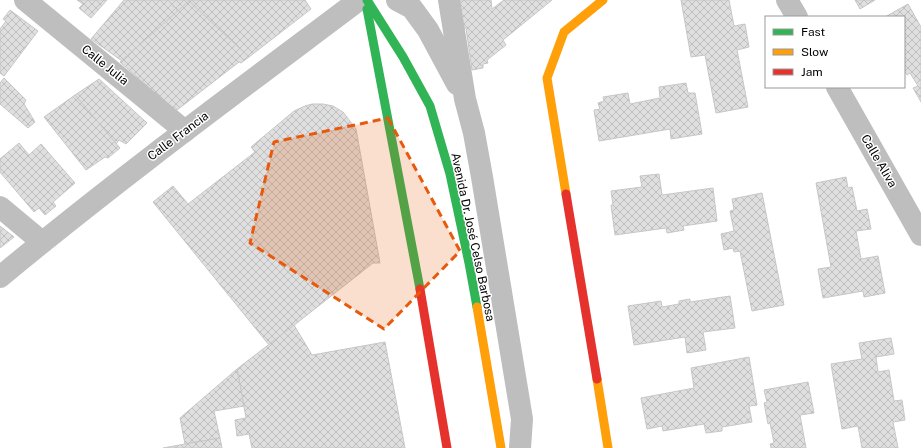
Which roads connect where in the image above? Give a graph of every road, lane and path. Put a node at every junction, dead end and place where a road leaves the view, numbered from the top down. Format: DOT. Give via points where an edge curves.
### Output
graph roads {
  1 [pos="25,0"];
  2 [pos="359,0"];
  3 [pos="366,0"];
  4 [pos="397,0"];
  5 [pos="449,0"];
  6 [pos="603,0"];
  7 [pos="787,0"];
  8 [pos="796,16"];
  9 [pos="838,88"];
  10 [pos="465,99"];
  11 [pos="184,131"];
  12 [pos="0,207"];
  13 [pos="919,224"];
  14 [pos="42,242"];
  15 [pos="0,277"];
  16 [pos="447,448"];
  17 [pos="501,448"];
  18 [pos="520,448"];
  19 [pos="608,448"];
  1 -- 11 [label="street, Calle Julia"];
  2 -- 11 [label="street, Calle Francia"];
  3 -- 16 [label="main road, Avenida Dr. José Celso Barbosa" via="429,336"];
  3 -- 17 [label="main road, Avenida Dr. José Celso Barbosa" via="403,57 430,106 450,174 469,263"];
  4 -- 10 [label="street" via="412,8 428,30"];
  5 -- 10 [label="street"];
  6 -- 19 [label="main road" via="564,32 547,78"];
  7 -- 8 [label="street"];
  9 -- 13 [label="street, Calle Aliva"];
  10 -- 18 [label="street" via="482,177 522,419"];
  11 -- 14 [label="street, Calle Francia"];
  12 -- 14 [label="street"];
  14 -- 15 [label="street, Calle Francia"];
}
